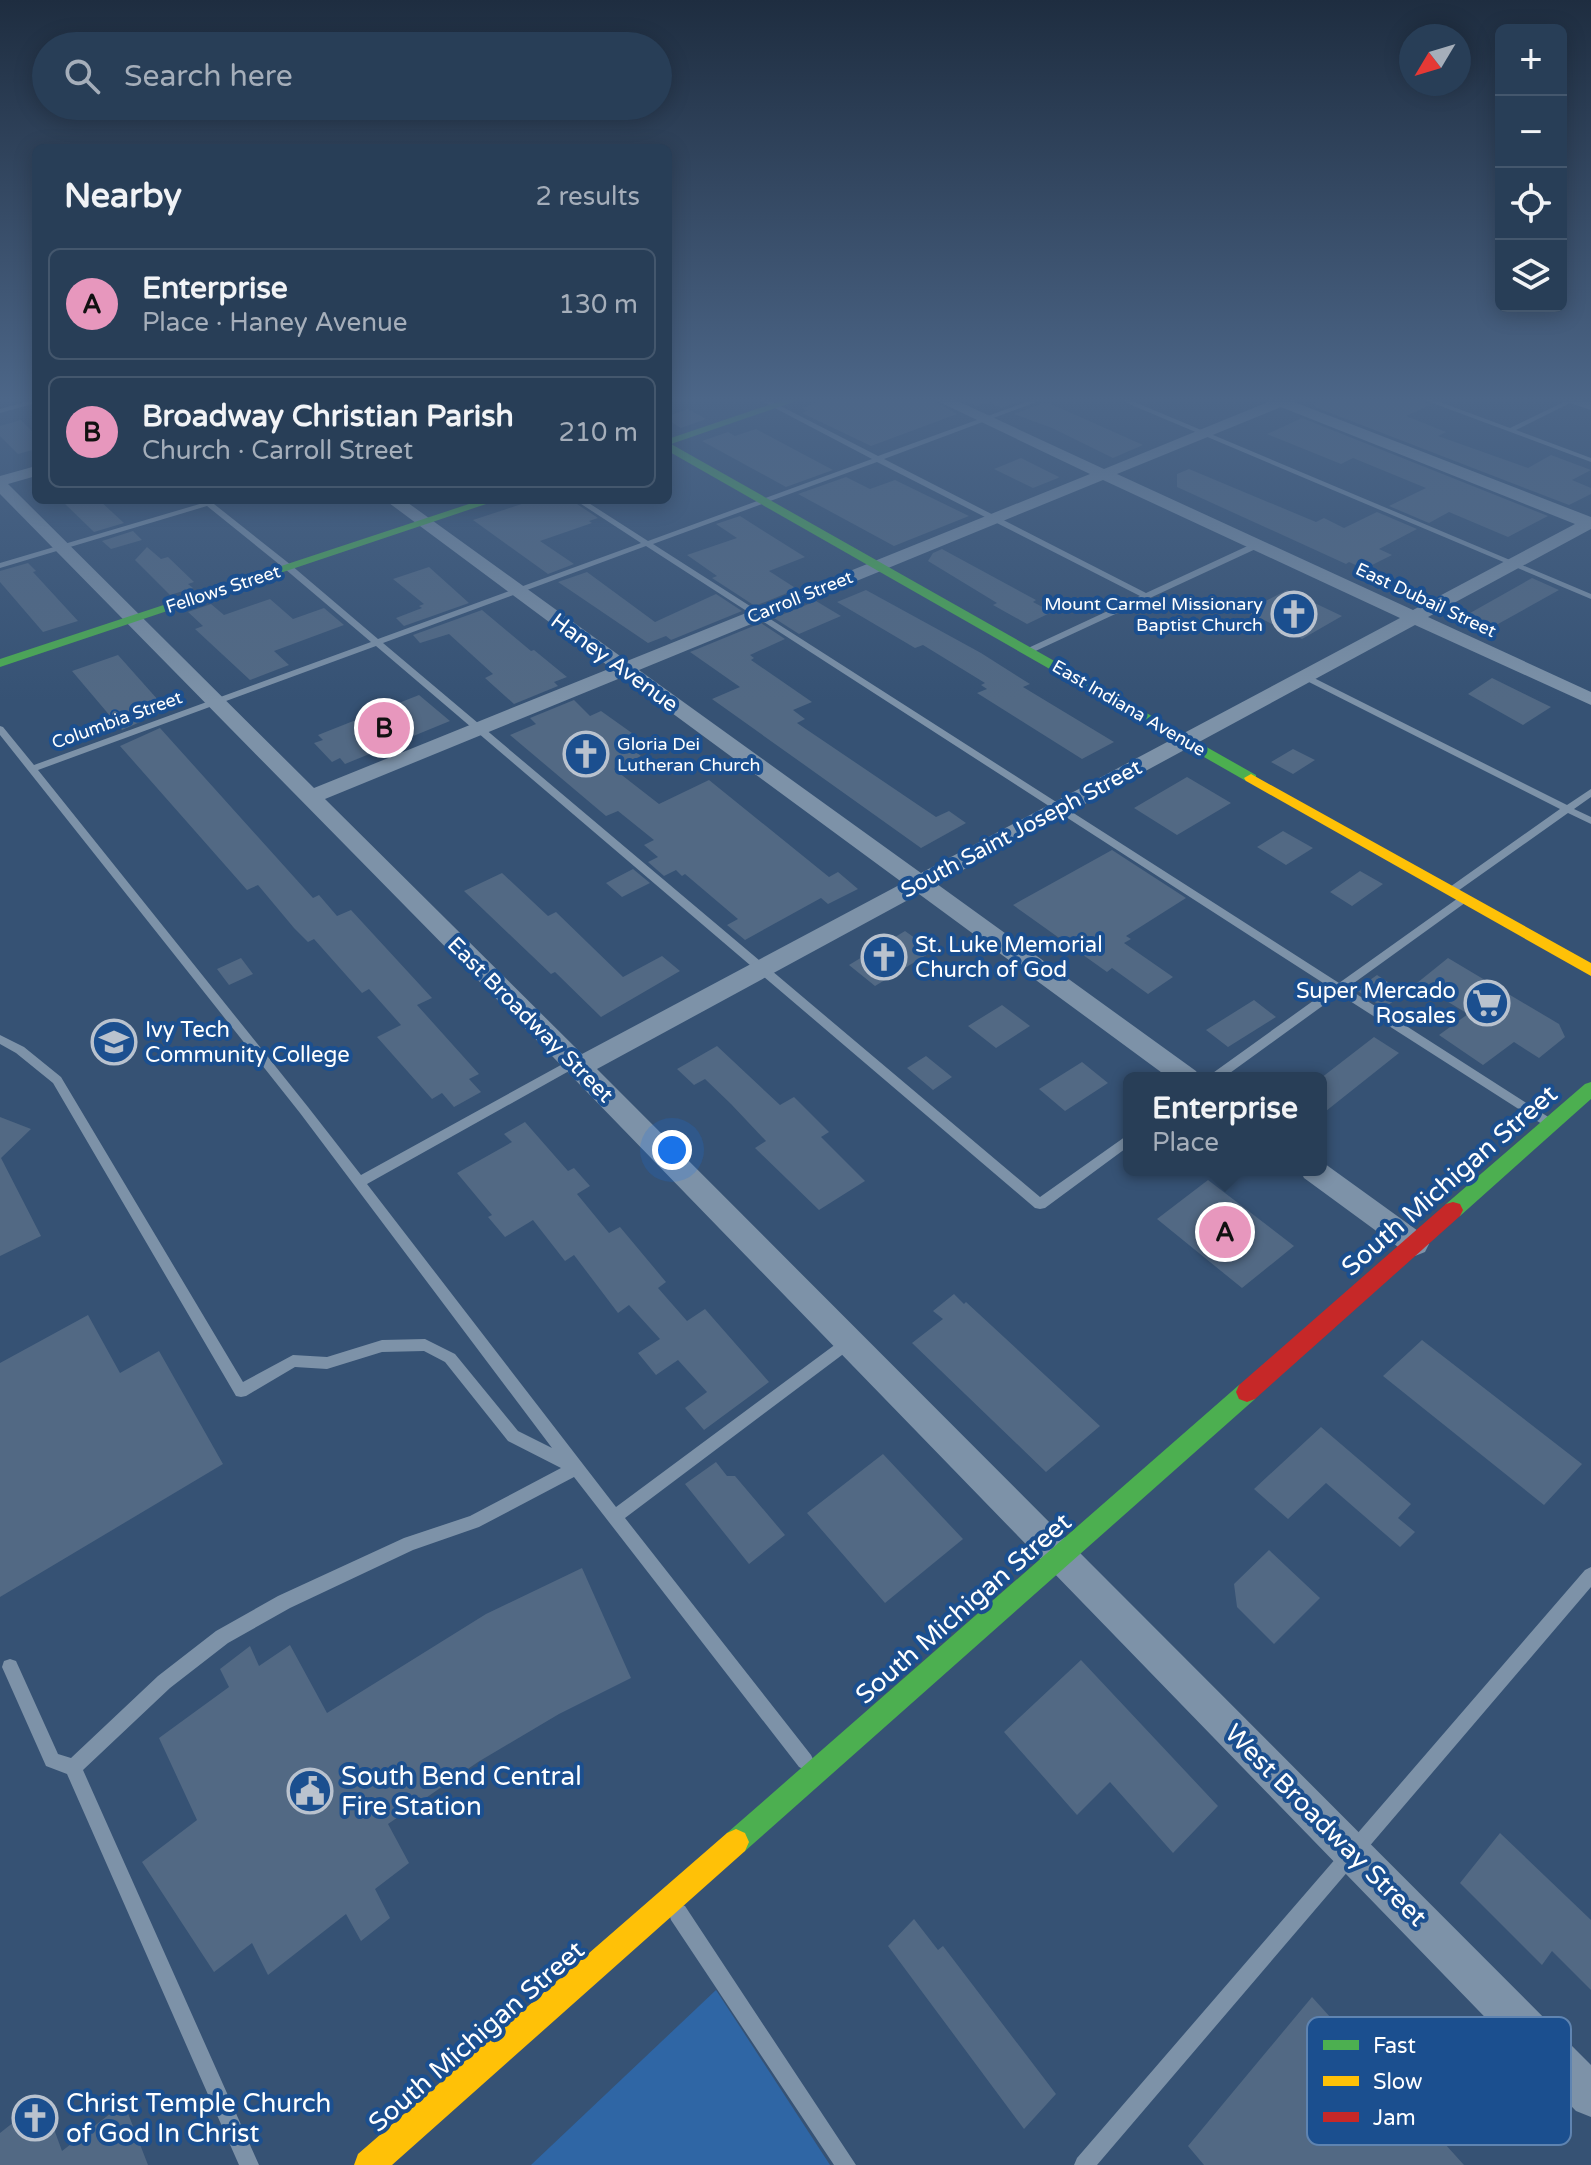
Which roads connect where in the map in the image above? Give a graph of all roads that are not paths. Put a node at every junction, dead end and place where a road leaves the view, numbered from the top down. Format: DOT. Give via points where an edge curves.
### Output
graph roads {
  1 [pos="15,499"];
  2 [pos="761,499"];
  3 [pos="769,499"];
  4 [pos="957,499"];
  5 [pos="1043,499"];
  6 [pos="1157,499"];
  7 [pos="1357,499"];
  8 [pos="1530,499"];
  9 [pos="764,501"];
  10 [pos="201,504"];
  11 [pos="214,504"];
  12 [pos="398,504"];
  13 [pos="480,504"];
  14 [pos="585,504"];
  15 [pos="995,518"];
  16 [pos="424,523"];
  17 [pos="1590,523"];
  18 [pos="648,543"];
  19 [pos="1257,545"];
  20 [pos="61,547"];
  21 [pos="1512,564"];
  22 [pos="0,566"];
  23 [pos="879,566"];
  24 [pos="288,567"];
  25 [pos="517,590"];
  26 [pos="1145,596"];
  27 [pos="1591,597"];
  28 [pos="758,614"];
  29 [pos="1414,617"];
  30 [pos="130,620"];
  31 [pos="375,643"];
  32 [pos="1029,651"];
  33 [pos="0,663"];
  34 [pos="624,669"];
  35 [pos="1304,676"];
  36 [pos="1591,699"];
  37 [pos="213,702"];
  38 [pos="0,729"];
  39 [pos="477,729"];
  40 [pos="1185,741"];
  41 [pos="31,769"];
  42 [pos="1591,792"];
  43 [pos="310,797"];
  44 [pos="1060,808"];
  45 [pos="1568,809"];
  46 [pos="1591,821"];
  47 [pos="920,883"];
  48 [pos="1458,894"];
  49 [pos="760,969"];
  50 [pos="1591,970"];
  51 [pos="1338,988"];
  52 [pos="0,1039"];
  53 [pos="576,1065"];
  54 [pos="1179,1072"];
  55 [pos="1222,1072"];
  56 [pos="1591,1089"];
  57 [pos="1551,1125"];
  58 [pos="1123,1143"];
  59 [pos="1322,1176"];
  60 [pos="360,1182"];
  61 [pos="1415,1244"];
  62 [pos="850,1341"];
  63 [pos="576,1468"];
  64 [pos="614,1517"];
  65 [pos="1060,1556"];
  66 [pos="1591,1575"];
  67 [pos="10,1667"];
  68 [pos="73,1768"];
  69 [pos="814,1773"];
  70 [pos="1352,1851"];
  71 [pos="669,1900"];
  72 [pos="1514,2017"];
  73 [pos="1571,2075"];
  74 [pos="1591,2096"];
  75 [pos="249,2165"];
  76 [pos="369,2165"];
  77 [pos="846,2165"];
  78 [pos="1084,2165"];
  1 -- 20 [label="street, East Broadway Street"];
  2 -- 9 [label="street, East Indiana Avenue"];
  3 -- 9 [label="lane"];
  4 -- 15 [label="lane"];
  5 -- 15 [label="street, Carroll Street"];
  6 -- 19 [label="street, East Dubail Street"];
  7 -- 21 [label="lane"];
  8 -- 17 [label="street"];
  9 -- 18 [label="lane, Columbia Street"];
  9 -- 23 [label="street, East Indiana Avenue"];
  10 -- 20 [label="lane"];
  11 -- 24 [label="lane"];
  12 -- 16 [label="street, Haney Avenue"];
  13 -- 16 [label="street, Fellows Street"];
  14 -- 18 [label="lane"];
  15 -- 23 [label="street, Carroll Street"];
  15 -- 26 [label="lane"];
  16 -- 24 [label="street, Fellows Street"];
  16 -- 25 [label="street, Haney Avenue"];
  17 -- 21 [label="street, South Saint Joseph Street"];
  18 -- 25 [label="lane, Columbia Street"];
  18 -- 28 [label="lane"];
  19 -- 26 [label="lane"];
  19 -- 29 [label="street, East Dubail Street"];
  20 -- 22 [label="lane"];
  20 -- 30 [label="street, East Broadway Street"];
  21 -- 27 [label="lane"];
  21 -- 29 [label="street, South Saint Joseph Street"];
  23 -- 28 [label="street, Carroll Street"];
  23 -- 32 [label="street, East Indiana Avenue"];
  24 -- 30 [label="street, Fellows Street"];
  24 -- 31 [label="lane"];
  25 -- 31 [label="lane, Columbia Street"];
  25 -- 34 [label="street, Haney Avenue"];
  26 -- 32 [label="lane"];
  28 -- 34 [label="street, Carroll Street"];
  28 -- 44 [label="lane"];
  29 -- 35 [label="street, South Saint Joseph Street"];
  29 -- 36 [label="street, East Dubail Street"];
  30 -- 33 [label="street, Fellows Street"];
  30 -- 37 [label="street, East Broadway Street"];
  31 -- 37 [label="lane, Columbia Street"];
  31 -- 39 [label="lane"];
  32 -- 40 [label="street, East Indiana Avenue"];
  34 -- 39 [label="street, Carroll Street"];
  34 -- 47 [label="street, Haney Avenue"];
  35 -- 40 [label="street, South Saint Joseph Street"];
  35 -- 45 [label="lane"];
  37 -- 41 [label="lane, Columbia Street"];
  37 -- 43 [label="street, East Broadway Street"];
  38 -- 41 [label="lane"];
  39 -- 43 [label="street, Carroll Street"];
  39 -- 49 [label="lane"];
  40 -- 44 [label="street, South Saint Joseph Street"];
  40 -- 48 [label="street, East Indiana Avenue"];
  41 -- 60 [label="lane"];
  42 -- 45 [label="lane"];
  43 -- 53 [label="street, East Broadway Street"];
  44 -- 47 [label="street, South Saint Joseph Street"];
  44 -- 51 [label="lane"];
  45 -- 46 [label="lane"];
  45 -- 48 [label="lane"];
  47 -- 49 [label="street, South Saint Joseph Street"];
  47 -- 54 [label="street, Haney Avenue"];
  48 -- 50 [label="street, East Indiana Avenue"];
  48 -- 51 [label="lane"];
  49 -- 53 [label="street, South Saint Joseph Street"];
  49 -- 58 [label="lane" via="1040,1204"];
  51 -- 55 [label="lane"];
  51 -- 57 [label="lane"];
  52 -- 63 [label="lane" via="57,1080 241,1391 293,1361 327,1363 382,1346 425,1345 450,1358 513,1436"];
  53 -- 60 [label="lane"];
  53 -- 62 [label="street, East Broadway Street"];
  56 -- 57 [label="street, South Michigan Street"];
  57 -- 61 [label="street, South Michigan Street"];
  59 -- 61 [label="street"];
  60 -- 63 [label="lane"];
  61 -- 65 [label="street, South Michigan Street"];
  62 -- 64 [label="lane"];
  62 -- 65 [label="street, East Broadway Street"];
  63 -- 64 [label="lane"];
  63 -- 68 [label="lane" via="474,1522 410,1543 284,1602 222,1637 164,1682"];
  64 -- 69 [label="lane"];
  65 -- 69 [label="street, South Michigan Street"];
  65 -- 70 [label="street, West Broadway Street"];
  66 -- 70 [label="lane"];
  67 -- 68 [label="lane" via="52,1760"];
  68 -- 75 [label="lane"];
  69 -- 71 [label="street, South Michigan Street"];
  70 -- 72 [label="street, West Broadway Street"];
  70 -- 78 [label="lane"];
  71 -- 76 [label="street, South Michigan Street"];
  71 -- 77 [label="lane"];
  73 -- 74 [label="street, West Broadway Street"];
}
